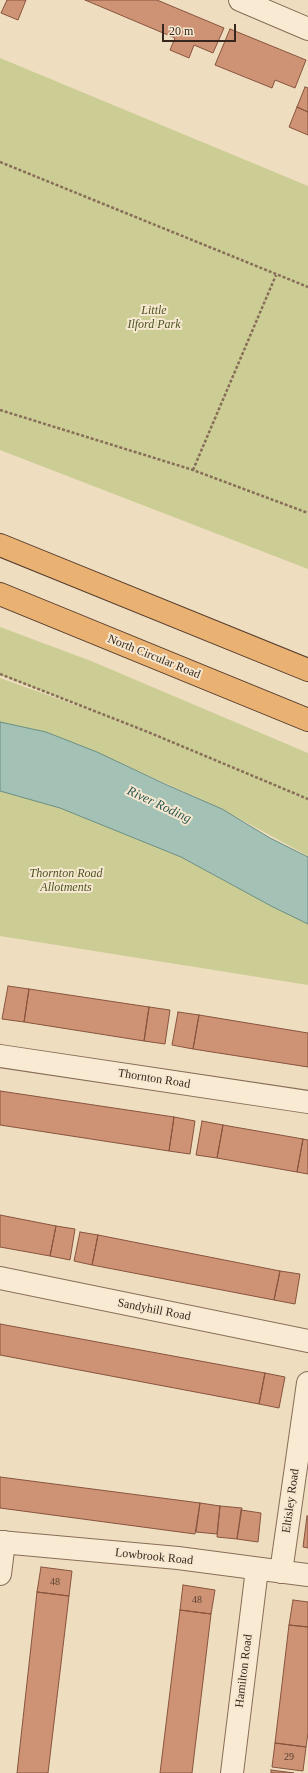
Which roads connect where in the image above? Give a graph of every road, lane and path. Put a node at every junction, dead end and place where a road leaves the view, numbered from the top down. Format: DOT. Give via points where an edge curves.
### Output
graph roads {
  1 [pos="240,0"];
  2 [pos="308,29"];
  3 [pos="0,162"];
  4 [pos="276,275"];
  5 [pos="308,287"];
  6 [pos="0,410"];
  7 [pos="193,470"];
  8 [pos="308,513"];
  9 [pos="0,545"];
  10 [pos="0,594"];
  11 [pos="308,670"];
  12 [pos="0,674"];
  13 [pos="307,720"];
  14 [pos="308,799"];
  15 [pos="0,1056"];
  16 [pos="308,1102"];
  17 [pos="0,1278"];
  18 [pos="308,1341"];
  19 [pos="308,1383"];
  20 [pos="2,1542"];
  21 [pos="257,1569"];
  22 [pos="280,1572"];
  23 [pos="0,1574"];
  24 [pos="308,1574"];
  25 [pos="232,1773"];
  1 -- 2 [label="street"];
  3 -- 4 [label="path"];
  4 -- 5 [label="path"];
  4 -- 7 [label="path"];
  6 -- 7 [label="path"];
  7 -- 8 [label="path"];
  9 -- 11 [label="highway"];
  10 -- 13 [label="highway, North Circular Road"];
  12 -- 14 [label="path"];
  15 -- 16 [label="street, Thornton Road"];
  17 -- 18 [label="street, Sandyhill Road"];
  19 -- 22 [label="street, Eltisley Road"];
  20 -- 21 [label="street, Lowbrook Road" via="178,1558"];
  20 -- 23 [label="street"];
  21 -- 22 [label="street, Lowbrook Road"];
  21 -- 25 [label="street, Hamilton Road"];
  22 -- 24 [label="street, Lowbrook Road"];
}
